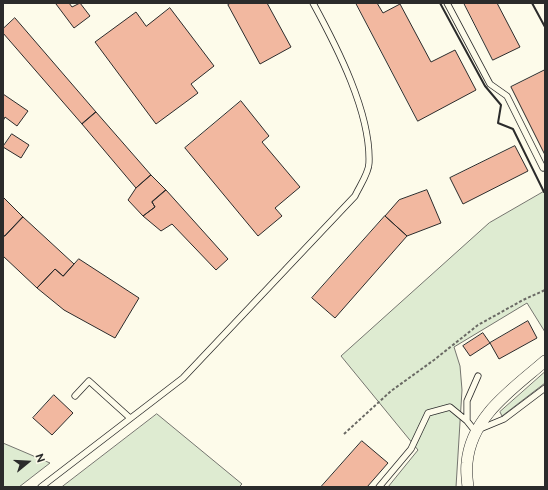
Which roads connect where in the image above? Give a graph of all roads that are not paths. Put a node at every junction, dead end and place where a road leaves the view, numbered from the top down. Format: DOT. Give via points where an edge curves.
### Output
graph roads {
  1 [pos="313,3"];
  2 [pos="447,3"];
  3 [pos="543,168"];
  4 [pos="545,362"];
  5 [pos="478,376"];
  6 [pos="545,388"];
  7 [pos="75,396"];
  8 [pos="130,418"];
  9 [pos="467,421"];
  10 [pos="476,430"];
  11 [pos="41,487"];
  12 [pos="379,487"];
  13 [pos="468,487"];
  1 -- 8 [label="lane" via="336,46 366,126 369,164 355,196 183,378"];
  2 -- 3 [label="lane" via="490,84 507,96"];
  4 -- 10 [label="street" via="494,405"];
  5 -- 9 [label="lane" via="467,400"];
  6 -- 10 [label="lane" via="504,419"];
  7 -- 8 [label="lane" via="89,381"];
  8 -- 11 [label="lane"];
  9 -- 10 [label="lane"];
  9 -- 12 [label="lane" via="450,407 428,413 411,449"];
  10 -- 13 [label="street" via="467,462"];
}
